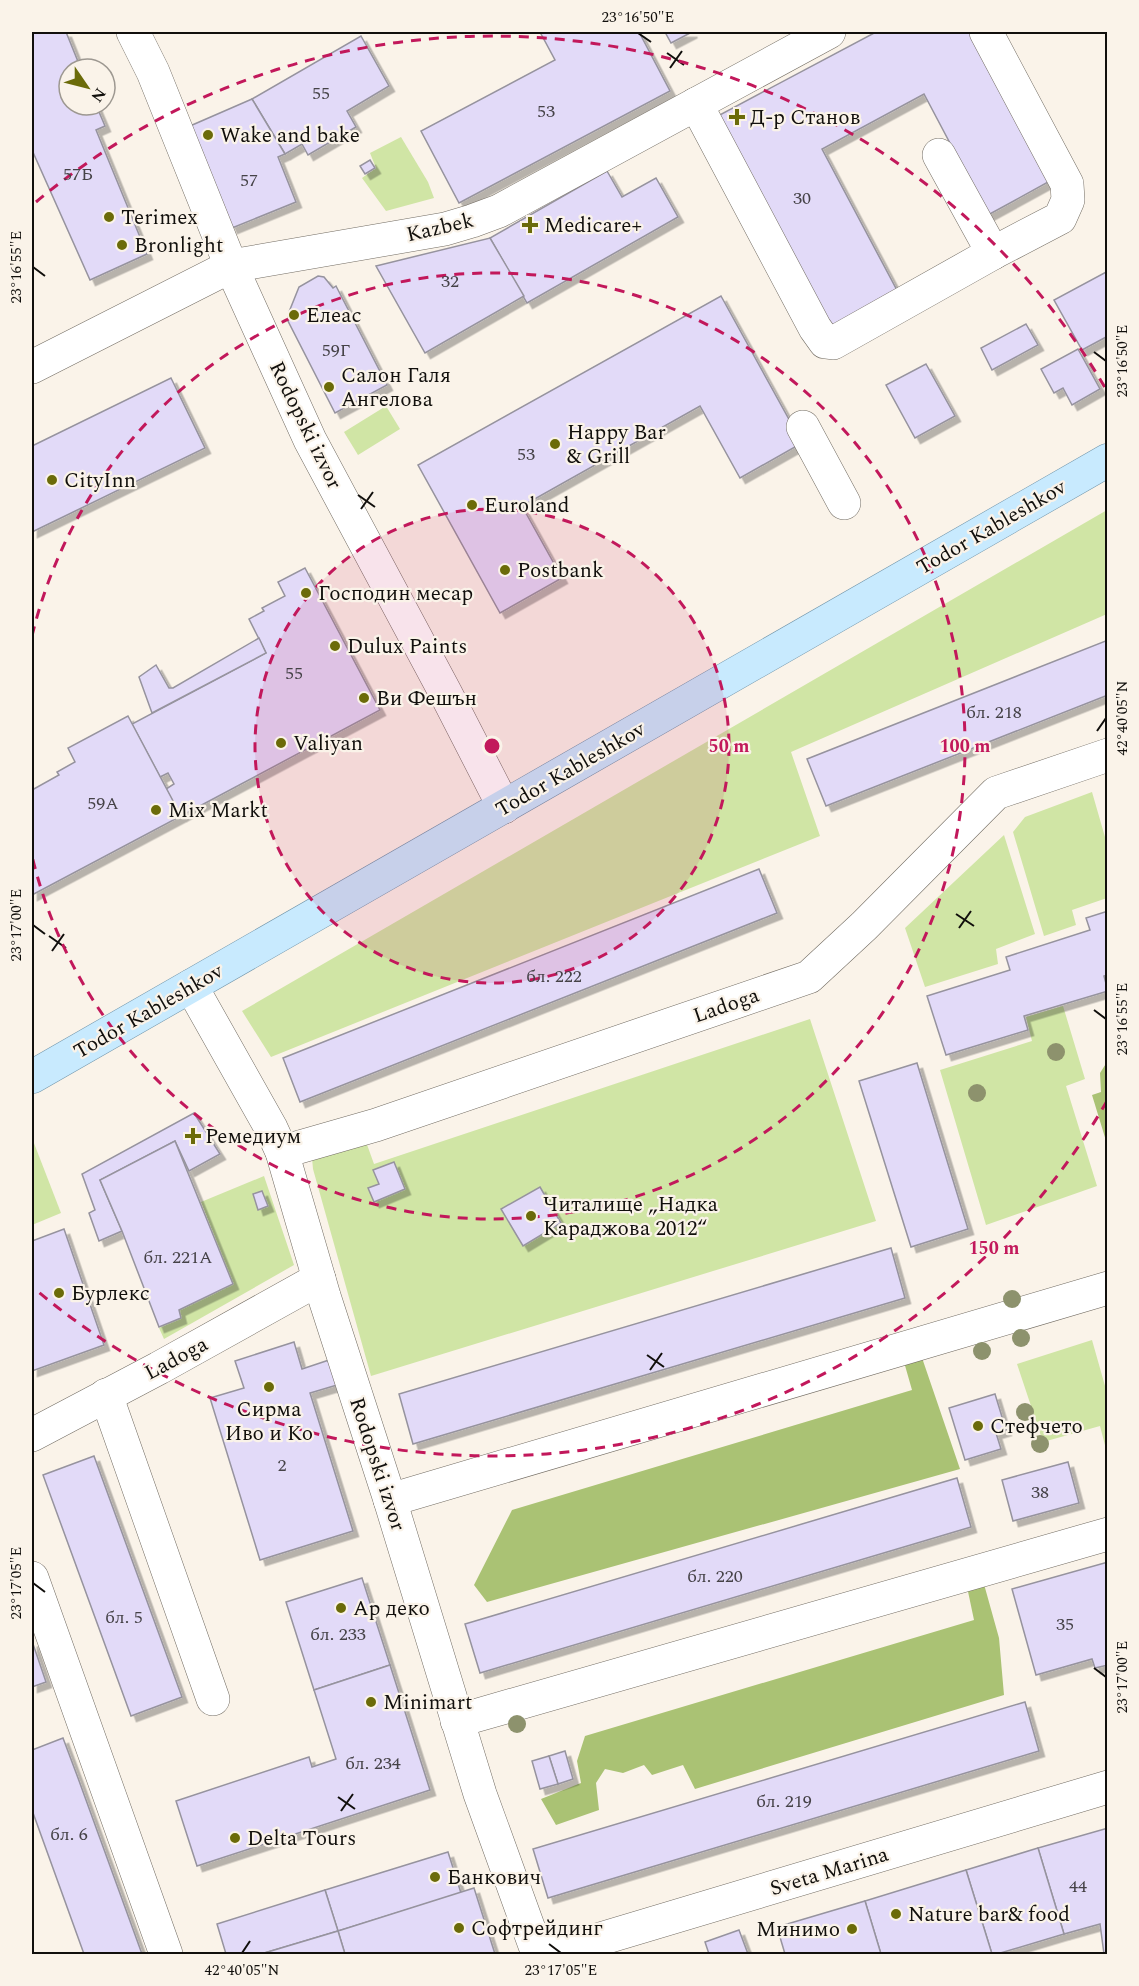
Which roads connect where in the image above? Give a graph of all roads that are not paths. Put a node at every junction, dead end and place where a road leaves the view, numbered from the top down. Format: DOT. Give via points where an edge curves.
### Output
graph roads {
  1 [pos="133,32"];
  2 [pos="829,32"];
  3 [pos="986,32"];
  4 [pos="696,104"];
  5 [pos="939,154"];
  6 [pos="993,253"];
  7 [pos="231,266"];
  8 [pos="32,367"];
  9 [pos="803,427"];
  10 [pos="1107,459"];
  11 [pos="844,503"];
  12 [pos="1107,755"];
  13 [pos="504,807"];
  14 [pos="191,986"];
  15 [pos="32,1077"];
  16 [pos="282,1152"];
  17 [pos="320,1279"];
  18 [pos="1107,1288"];
  19 [pos="106,1395"];
  20 [pos="32,1435"];
  21 [pos="390,1500"];
  22 [pos="1107,1534"];
  23 [pos="32,1578"];
  24 [pos="213,1699"];
  25 [pos="457,1721"];
  26 [pos="1107,1787"];
  27 [pos="166,1954"];
  28 [pos="538,1954"];
  29 [pos="550,1954"];
  1 -- 7 [label="street, Rodopski izvor"];
  2 -- 4 [label="street, Kazbek"];
  3 -- 6 [label="street" via="1067,184 1068,200 1060,218"];
  4 -- 6 [label="street" via="825,342 841,339"];
  4 -- 7 [label="street, Kazbek" via="479,219 445,229"];
  5 -- 6 [label="street"];
  7 -- 8 [label="street, Kazbek" via="135,329"];
  7 -- 13 [label="street, Rodopski izvor" via="310,440"];
  9 -- 11 [label="street"];
  10 -- 13 [label="main road, Todor Kableshkov"];
  12 -- 16 [label="street, Ladoga" via="996,793 809,977 376,1125"];
  13 -- 14 [label="main road, Todor Kableshkov"];
  14 -- 15 [label="main road, Todor Kableshkov"];
  14 -- 16 [label="street, Rodopski izvor"];
  16 -- 17 [label="street, Rodopski izvor"];
  17 -- 19 [label="street, Ladoga"];
  17 -- 21 [label="street, Rodopski izvor"];
  18 -- 21 [label="street"];
  19 -- 20 [label="street, Ladoga"];
  19 -- 24 [label="street"];
  21 -- 25 [label="street, Rodopski izvor"];
  22 -- 25 [label="street"];
  23 -- 27 [label="street"];
  25 -- 28 [label="street, Rodopski izvor"];
  26 -- 29 [label="street, Sveta Marina"];
}
